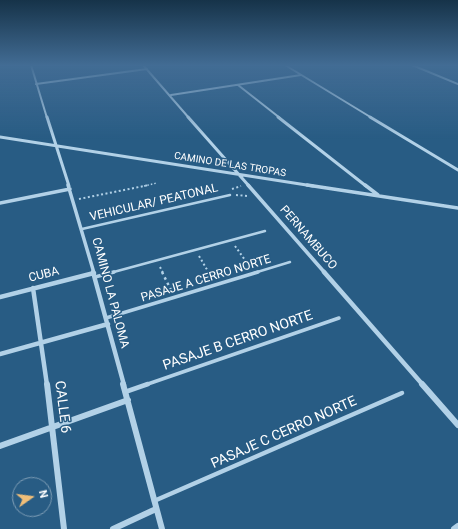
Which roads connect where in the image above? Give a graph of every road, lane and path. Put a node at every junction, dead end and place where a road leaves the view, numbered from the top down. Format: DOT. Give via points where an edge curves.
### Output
graph roads {
  1 [pos="38,90"];
  2 [pos="166,90"];
  3 [pos="207,90"];
  4 [pos="244,90"];
  5 [pos="325,90"];
  6 [pos="171,95"];
  7 [pos="0,137"];
  8 [pos="56,146"];
  9 [pos="458,170"];
  10 [pos="240,175"];
  11 [pos="157,183"];
  12 [pos="248,184"];
  13 [pos="70,189"];
  14 [pos="257,194"];
  15 [pos="230,195"];
  16 [pos="378,196"];
  17 [pos="74,201"];
  18 [pos="0,203"];
  19 [pos="458,208"];
  20 [pos="82,229"];
  21 [pos="265,231"];
  22 [pos="231,240"];
  23 [pos="195,250"];
  24 [pos="157,260"];
  25 [pos="290,262"];
  26 [pos="254,273"];
  27 [pos="95,275"];
  28 [pos="216,285"];
  29 [pos="33,288"];
  30 [pos="0,297"];
  31 [pos="175,298"];
  32 [pos="106,318"];
  33 [pos="339,318"];
  34 [pos="108,324"];
  35 [pos="41,343"];
  36 [pos="0,354"];
  37 [pos="125,392"];
  38 [pos="402,393"];
  39 [pos="128,400"];
  40 [pos="458,425"];
  41 [pos="53,428"];
  42 [pos="0,446"];
  43 [pos="154,501"];
  44 [pos="156,509"];
  45 [pos="458,526"];
  46 [pos="64,529"];
  47 [pos="113,529"];
  48 [pos="162,529"];
  49 [pos="454,529"];
  1 -- 8 [label="street, CAMINO LA PALOMA"];
  2 -- 6 [label="street, PERNAMBUCO"];
  3 -- 6 [label="street"];
  4 -- 16 [label="street"];
  5 -- 9 [label="street"];
  6 -- 10 [label="street, PERNAMBUCO"];
  7 -- 8 [label="street, CAMINO DE LAS TROPAS"];
  8 -- 10 [label="street, CAMINO DE LAS TROPAS"];
  8 -- 13 [label="street, CAMINO LA PALOMA"];
  10 -- 12 [label="street, PERNAMBUCO"];
  10 -- 16 [label="street, CAMINO DE LAS TROPAS"];
  11 -- 17 [label="path, VEHICULAR/ PEATONAL"];
  12 -- 14 [label="street, PERNAMBUCO"];
  12 -- 15 [label="path, VEHICULAR/ PEATONAL" via="232,189"];
  13 -- 17 [label="street, CAMINO LA PALOMA"];
  13 -- 18 [label="street"];
  14 -- 15 [label="path, VEHICULAR/ PEATONAL"];
  14 -- 40 [label="street, PERNAMBUCO"];
  15 -- 20 [label="lane, VEHICULAR/ PEATONAL"];
  16 -- 19 [label="street, CAMINO DE LAS TROPAS"];
  17 -- 20 [label="street, CAMINO LA PALOMA"];
  20 -- 27 [label="street, CAMINO LA PALOMA"];
  21 -- 22 [label="lane"];
  22 -- 23 [label="lane"];
  22 -- 26 [label="path"];
  23 -- 24 [label="lane"];
  23 -- 28 [label="path"];
  24 -- 27 [label="lane"];
  24 -- 31 [label="path"];
  25 -- 26 [label="lane, PASAJE A CERRO NORTE"];
  26 -- 28 [label="lane, PASAJE A CERRO NORTE"];
  27 -- 29 [label="street, CUBA"];
  27 -- 32 [label="street, CAMINO LA PALOMA"];
  28 -- 31 [label="lane, PASAJE A CERRO NORTE"];
  29 -- 30 [label="street, CUBA"];
  29 -- 35 [label="street, CALLE 6"];
  31 -- 32 [label="lane, PASAJE A CERRO NORTE"];
  32 -- 34 [label="street, CAMINO LA PALOMA"];
  33 -- 37 [label="lane, PASAJE B CERRO NORTE"];
  34 -- 35 [label="street"];
  34 -- 37 [label="street, CAMINO LA PALOMA"];
  35 -- 36 [label="street"];
  35 -- 41 [label="street, CALLE 6"];
  37 -- 39 [label="street, CAMINO LA PALOMA"];
  38 -- 43 [label="lane, PASAJE C CERRO NORTE"];
  39 -- 41 [label="street"];
  39 -- 43 [label="street, CAMINO LA PALOMA"];
  41 -- 42 [label="street"];
  41 -- 46 [label="street, CALLE 6"];
  43 -- 44 [label="street, CAMINO LA PALOMA"];
  44 -- 47 [label="street"];
  44 -- 48 [label="street, CAMINO LA PALOMA"];
  45 -- 49 [label="street"];
}
